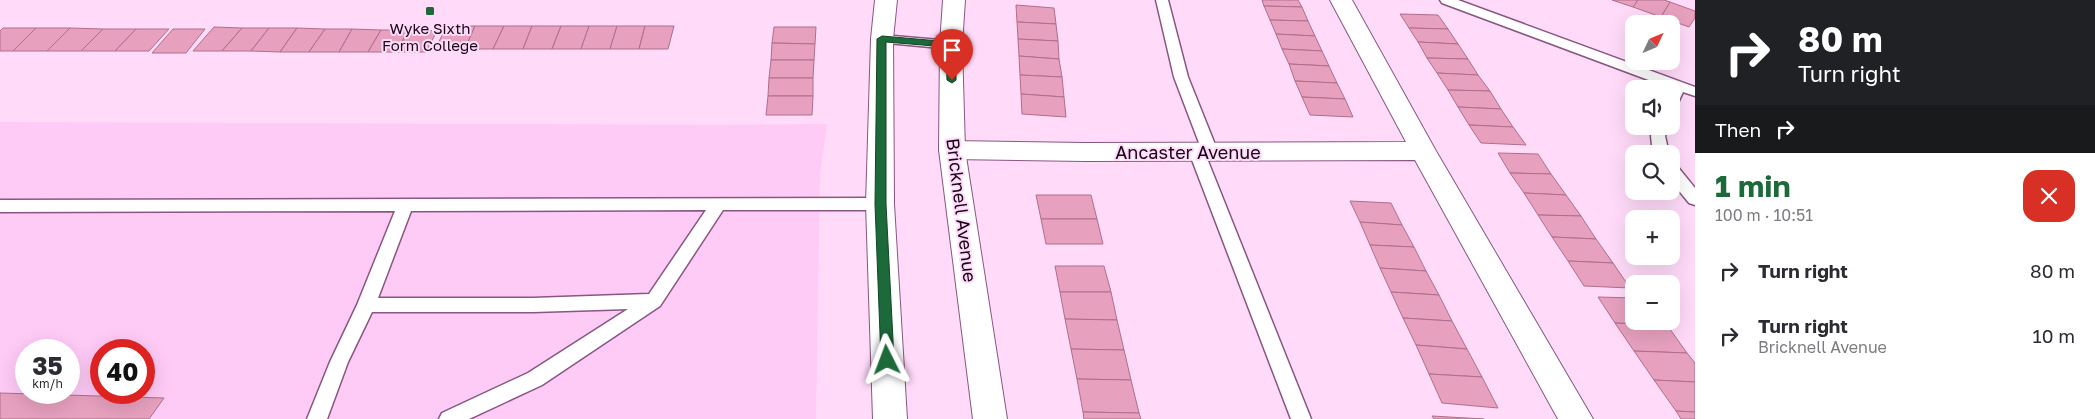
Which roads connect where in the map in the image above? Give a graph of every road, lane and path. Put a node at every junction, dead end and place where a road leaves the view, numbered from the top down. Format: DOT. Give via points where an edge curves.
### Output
graph roads {
  1 [pos="886,0"];
  2 [pos="954,0"];
  3 [pos="1162,0"];
  4 [pos="1341,0"];
  5 [pos="1446,0"];
  6 [pos="882,39"];
  7 [pos="951,44"];
  8 [pos="1662,80"];
  9 [pos="1680,87"];
  10 [pos="1695,92"];
  11 [pos="952,150"];
  12 [pos="1423,151"];
  13 [pos="1204,152"];
  14 [pos="1680,181"];
  15 [pos="1695,199"];
  16 [pos="880,204"];
  17 [pos="718,205"];
  18 [pos="0,206"];
  19 [pos="405,206"];
  20 [pos="654,302"];
  21 [pos="366,305"];
  22 [pos="317,419"];
  23 [pos="449,419"];
  24 [pos="890,419"];
  25 [pos="990,419"];
  26 [pos="1301,419"];
  27 [pos="1576,419"];
  1 -- 6 [label="street"];
  2 -- 7 [label="street, Bricknell Avenue"];
  3 -- 13 [label="lane"];
  4 -- 12 [label="street"];
  5 -- 8 [label="lane"];
  6 -- 7 [label="lane"];
  6 -- 16 [label="street"];
  7 -- 11 [label="street, Bricknell Avenue"];
  9 -- 10 [label="lane"];
  11 -- 13 [label="street, Ancaster Avenue"];
  11 -- 25 [label="street, Bricknell Avenue"];
  12 -- 13 [label="street, Ancaster Avenue"];
  12 -- 27 [label="street"];
  13 -- 26 [label="lane"];
  14 -- 15 [label="lane"];
  16 -- 17 [label="lane"];
  16 -- 24 [label="street"];
  17 -- 19 [label="lane"];
  17 -- 20 [label="lane"];
  18 -- 19 [label="lane"];
  19 -- 21 [label="lane"];
  20 -- 21 [label="lane"];
  20 -- 23 [label="lane" via="535,379"];
  21 -- 22 [label="lane"];
}
